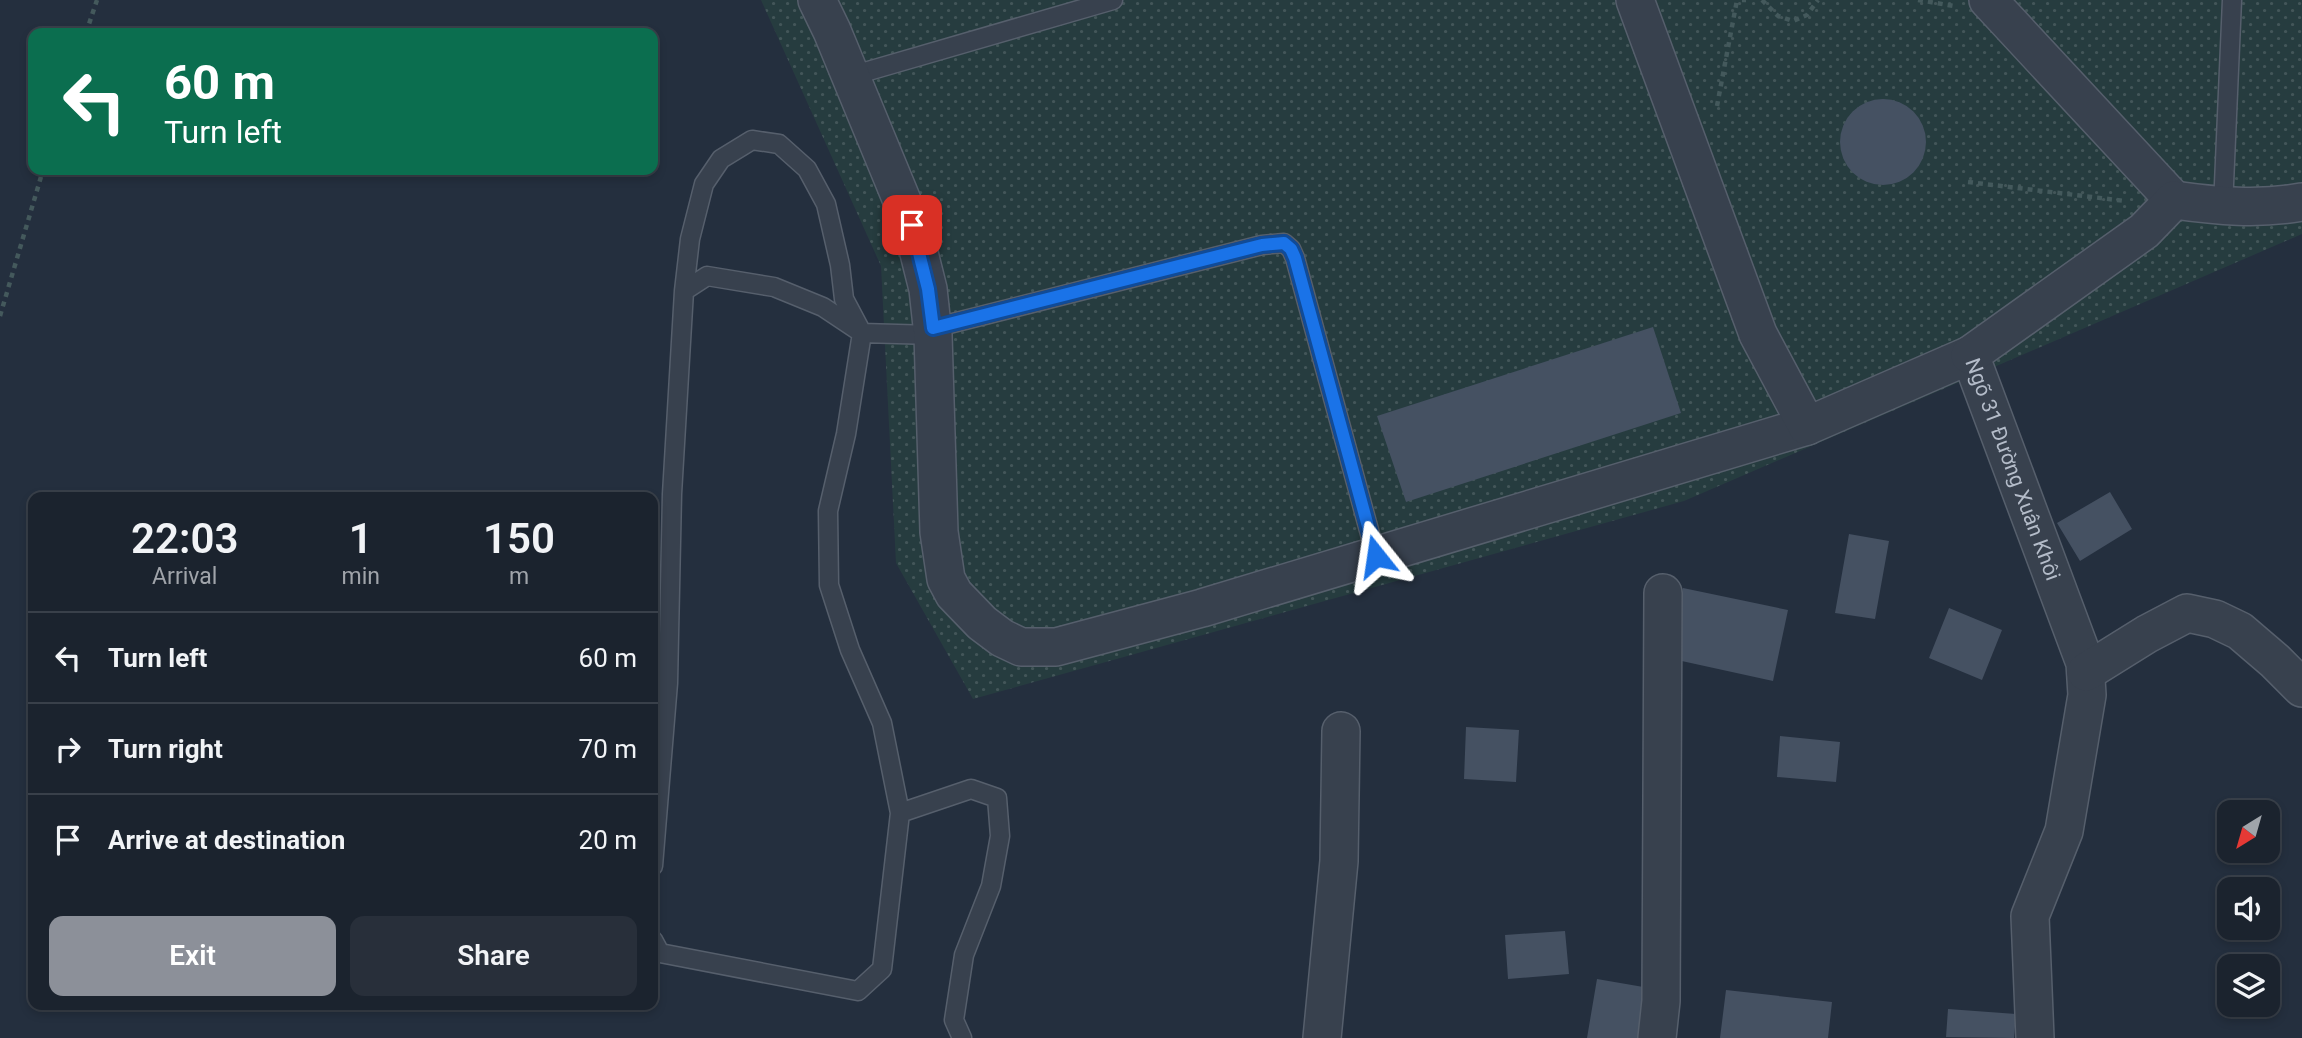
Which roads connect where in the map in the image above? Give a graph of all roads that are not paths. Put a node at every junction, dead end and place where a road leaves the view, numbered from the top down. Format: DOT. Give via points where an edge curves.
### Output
graph roads {
  1 [pos="817,0"];
  2 [pos="1113,0"];
  3 [pos="1635,0"];
  4 [pos="1988,0"];
  5 [pos="2232,0"];
  6 [pos="851,76"];
  7 [pos="2302,202"];
  8 [pos="2171,203"];
  9 [pos="2223,207"];
  10 [pos="684,291"];
  11 [pos="933,332"];
  12 [pos="862,333"];
  13 [pos="1970,355"];
  14 [pos="1807,426"];
  15 [pos="1376,556"];
  16 [pos="1663,593"];
  17 [pos="2086,672"];
  18 [pos="2302,688"];
  19 [pos="1340,731"];
  20 [pos="658,805"];
  21 [pos="900,813"];
  22 [pos="658,949"];
  23 [pos="962,1038"];
  24 [pos="1322,1038"];
  25 [pos="1657,1038"];
  26 [pos="2035,1038"];
  1 -- 6 [label="street, Ngõ 31 Đường Xuân Khôi"];
  2 -- 6 [label="lane"];
  3 -- 14 [label="street" via="1758,334"];
  4 -- 8 [label="street"];
  5 -- 9 [label="lane"];
  6 -- 11 [label="street, Ngõ 31 Đường Xuân Khôi" via="912,225"];
  7 -- 9 [label="street"];
  8 -- 9 [label="street"];
  8 -- 13 [label="street" via="2144,231"];
  10 -- 12 [label="lane" via="707,276 774,287 823,307"];
  10 -- 12 [label="lane" via="690,239 704,184 720,159 752,140 779,144 807,169 826,204 844,299"];
  10 -- 20 [label="lane" via="672,494 668,683"];
  11 -- 12 [label="lane"];
  11 -- 15 [label="lane" via="1284,243 1295,258"];
  11 -- 15 [label="street, Ngõ 31 Đường Xuân Khôi" via="939,532 946,579 954,594 1002,638 1021,647 1056,647"];
  12 -- 21 [label="lane" via="828,510 829,585 882,723"];
  13 -- 14 [label="street, Ngõ 31 Đường Xuân Khôi"];
  13 -- 17 [label="street, Ngõ 31 Đường Xuân Khôi"];
  14 -- 15 [label="street, Ngõ 31 Đường Xuân Khôi"];
  16 -- 25 [label="street" via="1661,1001"];
  17 -- 18 [label="street" via="2187,613 2240,631"];
  17 -- 26 [label="street, Ngõ 31 Đường Xuân Khôi" via="2087,695 2064,831 2030,916"];
  19 -- 24 [label="street" via="1339,861"];
  21 -- 22 [label="lane" via="882,969 858,991"];
  21 -- 23 [label="lane" via="971,789 997,798 1000,827 993,874 964,955 954,1020"];
}
